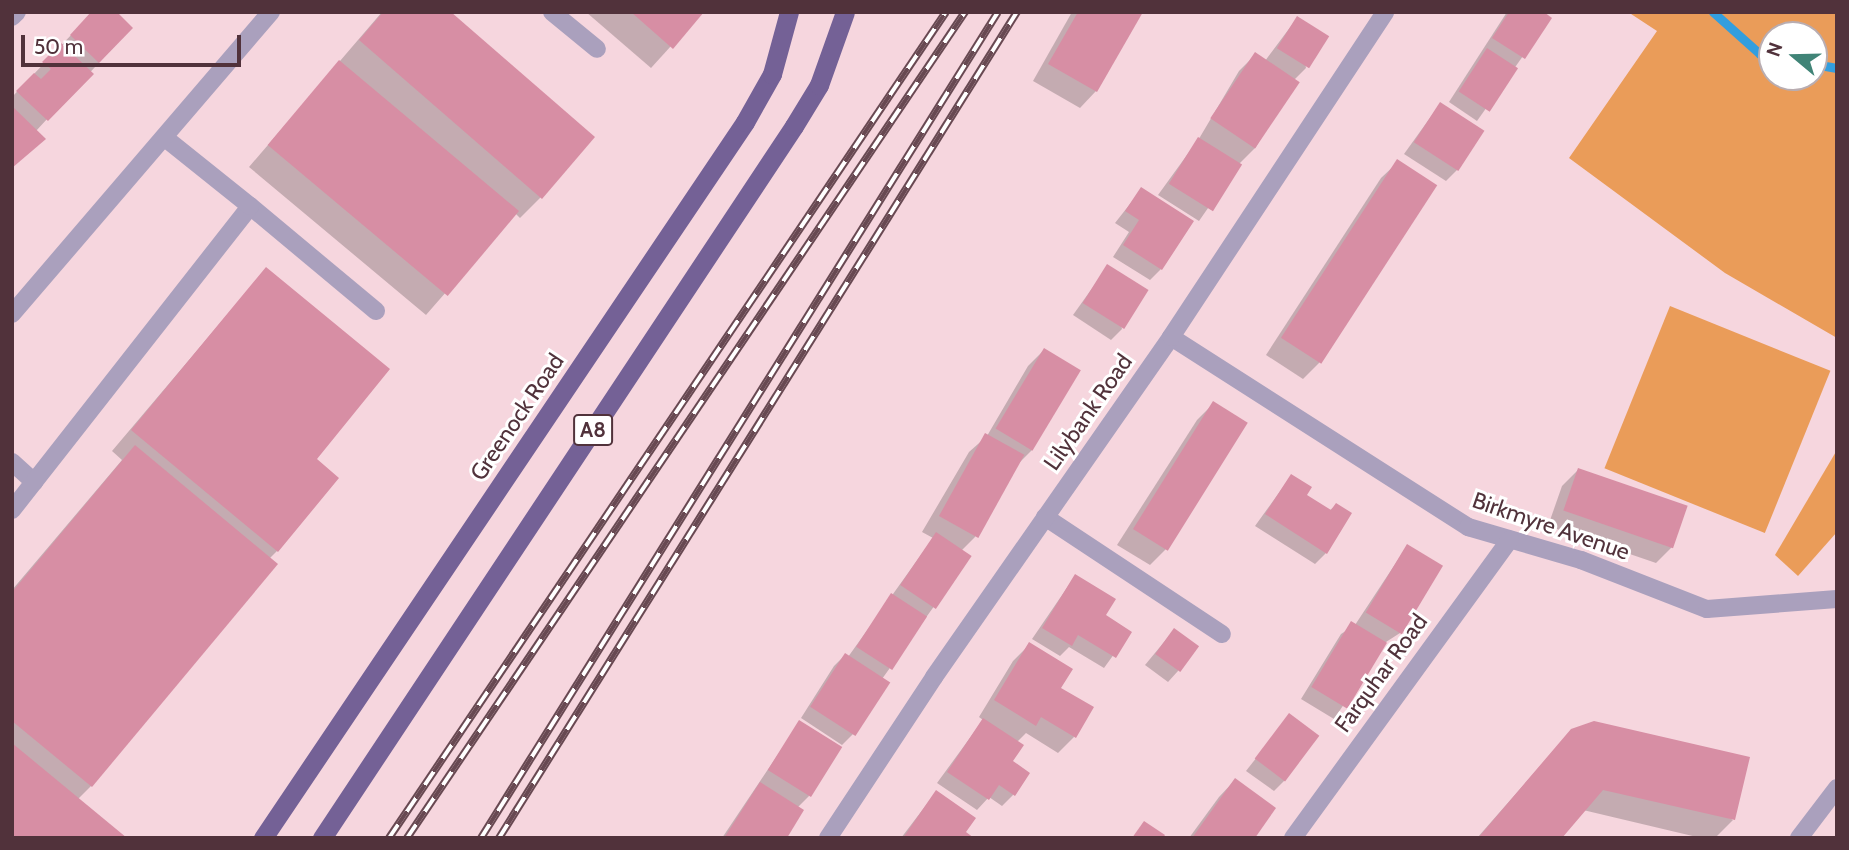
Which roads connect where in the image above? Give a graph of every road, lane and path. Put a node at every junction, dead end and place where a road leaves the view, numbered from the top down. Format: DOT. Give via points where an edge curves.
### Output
graph roads {
  1 [pos="17,12"];
  2 [pos="271,12"];
  3 [pos="552,12"];
  4 [pos="789,12"];
  5 [pos="845,12"];
  6 [pos="1385,12"];
  7 [pos="12,17"];
  8 [pos="597,49"];
  9 [pos="164,137"];
  10 [pos="250,206"];
  11 [pos="376,311"];
  12 [pos="12,314"];
  13 [pos="1171,337"];
  14 [pos="12,462"];
  15 [pos="34,482"];
  16 [pos="12,510"];
  17 [pos="1045,517"];
  18 [pos="1510,539"];
  19 [pos="1837,599"];
  20 [pos="1222,634"];
  21 [pos="1837,788"];
  22 [pos="263,838"];
  23 [pos="322,838"];
  24 [pos="828,838"];
  25 [pos="1293,838"];
  26 [pos="1799,838"];
  1 -- 7 [label="street"];
  2 -- 9 [label="street"];
  3 -- 8 [label="street"];
  4 -- 22 [label="highway, Greenock Road / A8" via="772,75 745,122"];
  5 -- 23 [label="highway, A8" via="819,85 794,126"];
  6 -- 13 [label="street, Lilybank Road"];
  9 -- 10 [label="street"];
  9 -- 12 [label="street"];
  10 -- 11 [label="street"];
  10 -- 15 [label="street"];
  13 -- 17 [label="street, Lilybank Road"];
  13 -- 18 [label="street, Birkmyre Avenue" via="1468,527"];
  14 -- 15 [label="street"];
  15 -- 16 [label="street"];
  17 -- 20 [label="street"];
  17 -- 24 [label="street, Lilybank Road"];
  18 -- 19 [label="street, Birkmyre Avenue" via="1581,560 1707,609"];
  18 -- 25 [label="street, Farquhar Road"];
  21 -- 26 [label="street"];
}
